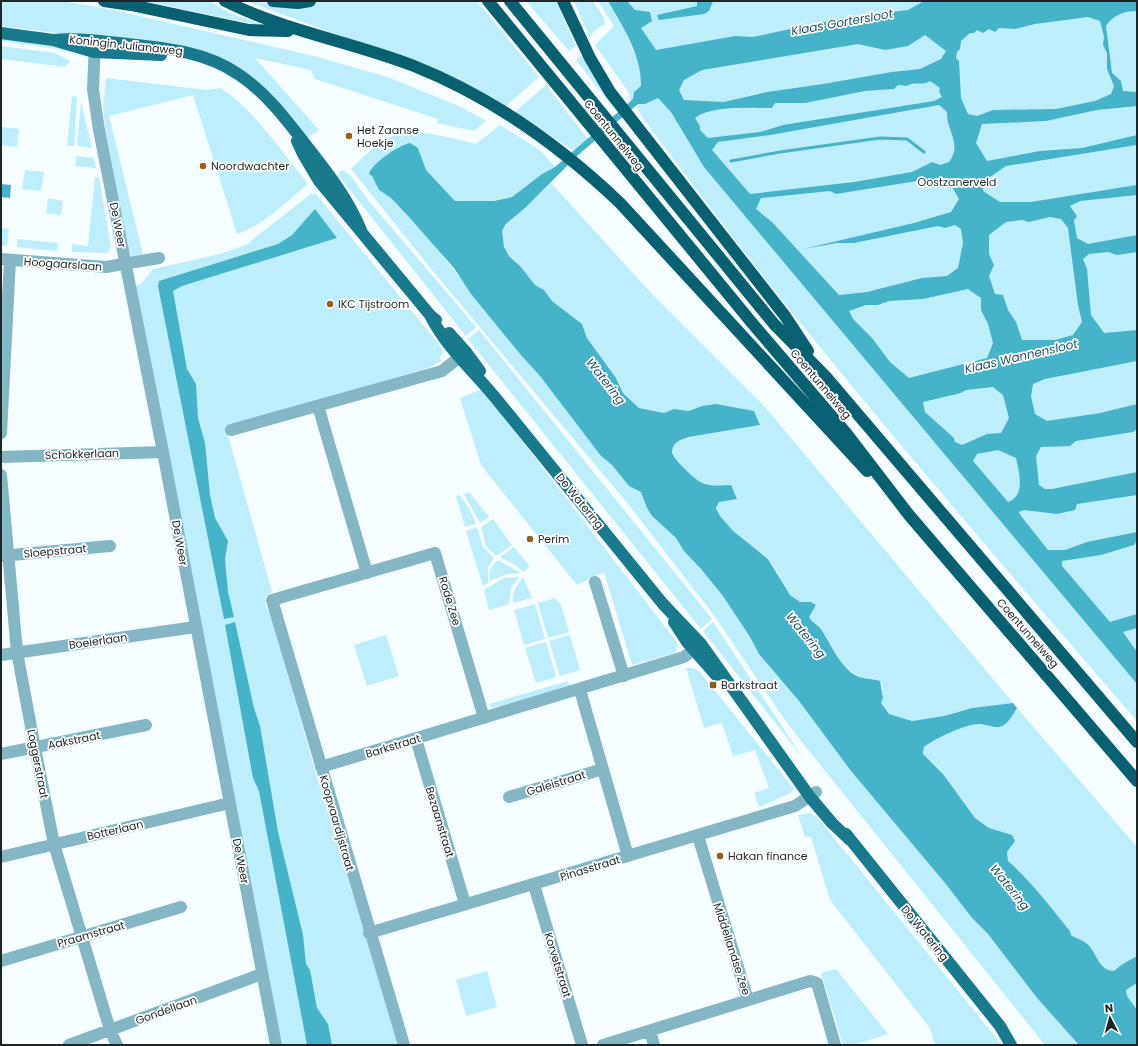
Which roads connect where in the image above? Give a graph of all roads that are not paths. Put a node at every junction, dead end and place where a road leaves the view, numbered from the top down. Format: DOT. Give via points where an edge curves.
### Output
graph roads {
  1 [pos="104,1"];
  2 [pos="225,1"];
  3 [pos="273,1"];
  4 [pos="310,1"];
  5 [pos="488,1"];
  6 [pos="510,1"];
  7 [pos="563,1"];
  8 [pos="301,31"];
  9 [pos="1,33"];
  10 [pos="53,40"];
  11 [pos="96,40"];
  12 [pos="94,52"];
  13 [pos="198,57"];
  14 [pos="324,177"];
  15 [pos="159,258"];
  16 [pos="5,260"];
  17 [pos="126,264"];
  18 [pos="463,355"];
  19 [pos="826,377"];
  20 [pos="318,406"];
  21 [pos="232,430"];
  22 [pos="1,433"];
  23 [pos="163,452"];
  24 [pos="1,457"];
  25 [pos="1,475"];
  26 [pos="909,515"];
  27 [pos="110,546"];
  28 [pos="4,556"];
  29 [pos="367,572"];
  30 [pos="596,582"];
  31 [pos="272,600"];
  32 [pos="195,628"];
  33 [pos="697,647"];
  34 [pos="17,652"];
  35 [pos="1,655"];
  36 [pos="624,676"];
  37 [pos="580,690"];
  38 [pos="484,718"];
  39 [pos="146,725"];
  40 [pos="416,739"];
  41 [pos="1137,742"];
  42 [pos="35,748"];
  43 [pos="1,754"];
  44 [pos="321,767"];
  45 [pos="603,769"];
  46 [pos="1137,781"];
  47 [pos="813,794"];
  48 [pos="509,798"];
  49 [pos="230,802"];
  50 [pos="698,836"];
  51 [pos="54,844"];
  52 [pos="628,856"];
  53 [pos="1,857"];
  54 [pos="534,885"];
  55 [pos="464,904"];
  56 [pos="181,907"];
  57 [pos="369,933"];
  58 [pos="82,936"];
  59 [pos="1,961"];
  60 [pos="262,974"];
  61 [pos="748,1000"];
  62 [pos="1000,1026"];
  63 [pos="110,1030"];
  64 [pos="650,1031"];
  65 [pos="70,1045"];
  66 [pos="117,1045"];
  67 [pos="276,1045"];
  68 [pos="404,1045"];
  69 [pos="582,1045"];
  70 [pos="603,1045"];
  71 [pos="654,1045"];
  72 [pos="835,1045"];
  73 [pos="1011,1045"];
  74 [pos="1019,1045"];
  1 -- 8 [label="highway" via="249,30"];
  2 -- 8 [label="highway" via="263,19"];
  3 -- 4 [label="highway"];
  5 -- 26 [label="highway, Coentunnelweg" via="752,323 846,433"];
  6 -- 19 [label="highway, Coentunnelweg" via="770,318"];
  7 -- 19 [label="highway" via="590,58 610,92 785,316"];
  8 -- 26 [label="highway" via="413,66 458,86 534,131 583,169 620,203 836,440"];
  9 -- 10 [label="main road, Koningin Julianaweg"];
  10 -- 11 [label="main road, Koningin Julianaweg"];
  10 -- 12 [label="main road, Koningin Julianaweg"];
  11 -- 12 [label="street, De Weer"];
  11 -- 13 [label="main road, Koningin Julianaweg" via="190,52"];
  12 -- 13 [label="main road, Koningin Julianaweg"];
  12 -- 17 [label="street, De Weer" via="87,84"];
  13 -- 14 [label="main road, Koningin Julianaweg" via="221,64 239,74 266,97 290,124"];
  14 -- 18 [label="main road, De Watering" via="340,189 361,230 436,327"];
  15 -- 17 [label="street, Hoogaarslaan"];
  16 -- 17 [label="street, Hoogaarslaan" via="106,267"];
  16 -- 22 [label="street"];
  17 -- 23 [label="street, De Weer"];
  18 -- 20 [label="street" via="442,371"];
  18 -- 33 [label="main road, De Watering"];
  19 -- 41 [label="highway, Coentunnelweg"];
  20 -- 21 [label="street"];
  20 -- 29 [label="street"];
  23 -- 24 [label="street, Schokkerlaan"];
  23 -- 32 [label="street, De Weer"];
  25 -- 28 [label="street, Loggerstraat"];
  26 -- 46 [label="highway, Coentunnelweg"];
  27 -- 28 [label="street, Sloepstraat"];
  28 -- 34 [label="street, Loggerstraat"];
  29 -- 31 [label="street, Rode Zee"];
  29 -- 38 [label="street, Rode Zee" via="435,553"];
  30 -- 36 [label="street"];
  31 -- 44 [label="street, Koopvaardijstraat"];
  32 -- 34 [label="street, Boeierlaan"];
  32 -- 49 [label="street, De Weer"];
  33 -- 36 [label="street, Barkstraat" via="684,657"];
  33 -- 47 [label="main road, De Watering" via="776,749 790,761"];
  34 -- 35 [label="street, Boeierlaan"];
  34 -- 42 [label="street, Loggerstraat"];
  36 -- 37 [label="street, Barkstraat"];
  37 -- 38 [label="street, Barkstraat"];
  37 -- 45 [label="street"];
  38 -- 40 [label="street, Barkstraat"];
  39 -- 42 [label="street, Aakstraat"];
  40 -- 44 [label="street, Barkstraat"];
  40 -- 55 [label="street, Bezaanstraat"];
  42 -- 43 [label="street, Aakstraat"];
  42 -- 51 [label="street, Loggerstraat"];
  44 -- 57 [label="street, Koopvaardijstraat"];
  45 -- 48 [label="street, Galeistraat"];
  45 -- 52 [label="street"];
  47 -- 50 [label="street, Pinasstraat" via="795,806"];
  47 -- 62 [label="main road, De Watering"];
  49 -- 51 [label="street, Botterlaan"];
  49 -- 60 [label="street, De Weer"];
  50 -- 52 [label="street, Pinasstraat"];
  50 -- 61 [label="street, Middellandse Zee"];
  51 -- 53 [label="street, Botterlaan"];
  51 -- 58 [label="street, Loggerstraat"];
  52 -- 54 [label="street, Pinasstraat"];
  54 -- 55 [label="street, Pinasstraat"];
  54 -- 69 [label="street, Korvetstraat"];
  55 -- 57 [label="street, Pinasstraat"];
  56 -- 58 [label="street, Praamstraat"];
  57 -- 68 [label="street, Koopvaardijstraat"];
  58 -- 59 [label="street, Praamstraat"];
  58 -- 63 [label="street, Loggerstraat"];
  60 -- 63 [label="street, Gondellaan"];
  60 -- 67 [label="street, De Weer"];
  61 -- 64 [label="street"];
  61 -- 72 [label="street, Middellandse Zee" via="810,981 817,983"];
  62 -- 73 [label="main road, De Watering"];
  62 -- 74 [label="main road, De Watering"];
  63 -- 65 [label="street, Gondellaan"];
  63 -- 66 [label="street, Loggerstraat"];
  64 -- 70 [label="street"];
  64 -- 71 [label="street"];
}
